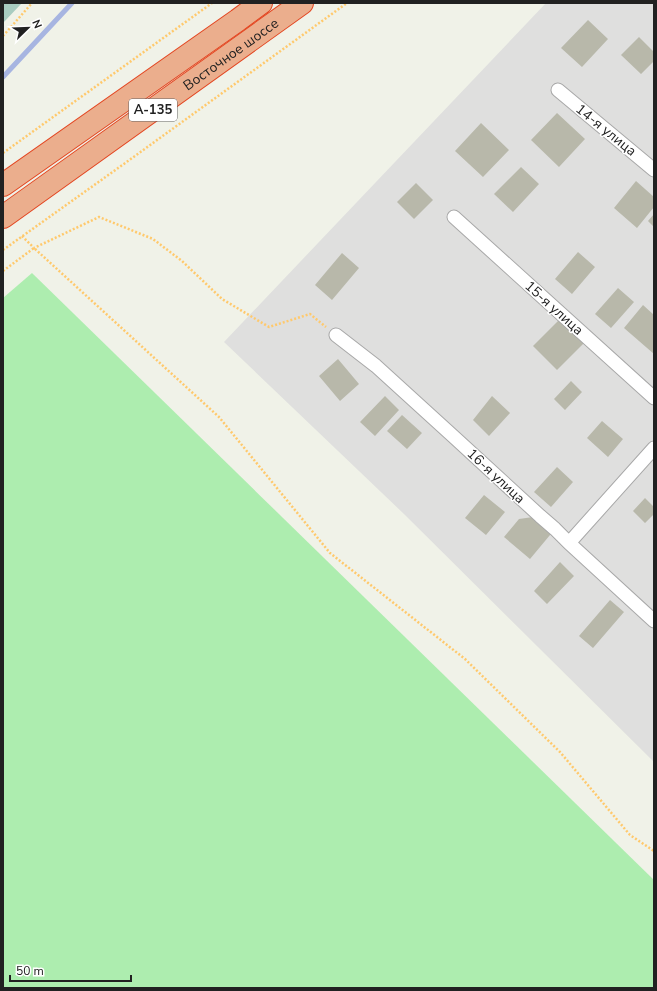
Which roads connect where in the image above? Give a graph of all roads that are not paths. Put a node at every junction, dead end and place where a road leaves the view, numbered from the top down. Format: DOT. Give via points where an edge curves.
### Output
graph roads {
  1 [pos="261,3"];
  2 [pos="302,3"];
  3 [pos="558,90"];
  4 [pos="654,170"];
  5 [pos="3,184"];
  6 [pos="3,217"];
  7 [pos="454,217"];
  8 [pos="336,335"];
  9 [pos="654,398"];
  10 [pos="654,448"];
  11 [pos="569,543"];
  12 [pos="654,621"];
  1 -- 5 [label="highway, Восточное шоссе / А-135"];
  2 -- 6 [label="highway, Восточное шоссе / А-135"];
  3 -- 4 [label="street, 14-я улица"];
  7 -- 9 [label="street, 15-я улица"];
  8 -- 11 [label="street, 16-я улица" via="376,366"];
  10 -- 11 [label="street"];
  11 -- 12 [label="street, 16-я улица"];
}
